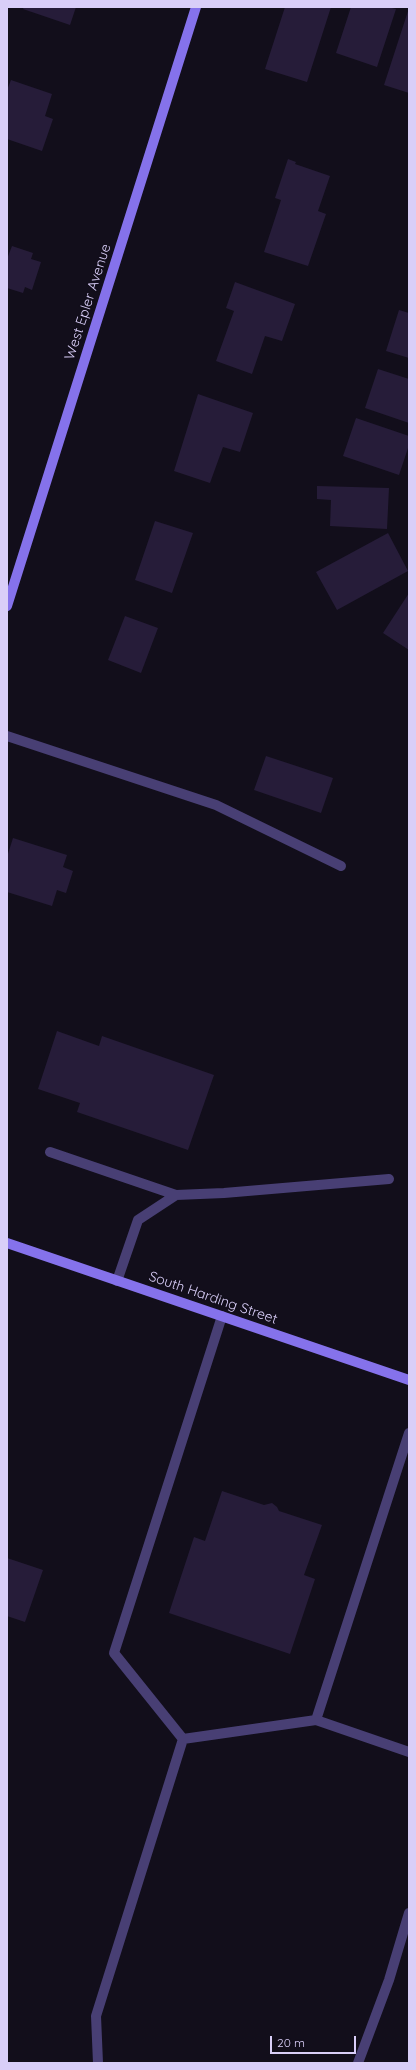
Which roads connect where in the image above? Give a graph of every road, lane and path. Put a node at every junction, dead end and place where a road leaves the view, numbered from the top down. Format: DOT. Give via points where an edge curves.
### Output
graph roads {
  1 [pos="196,7"];
  2 [pos="7,606"];
  3 [pos="7,736"];
  4 [pos="341,866"];
  5 [pos="50,1152"];
  6 [pos="389,1179"];
  7 [pos="176,1194"];
  8 [pos="7,1243"];
  9 [pos="117,1281"];
  10 [pos="222,1316"];
  11 [pos="409,1380"];
  12 [pos="409,1433"];
  13 [pos="316,1720"];
  14 [pos="183,1739"];
  15 [pos="409,1752"];
  16 [pos="409,1913"];
  17 [pos="98,2063"];
  18 [pos="358,2063"];
  1 -- 2 [label="street, West Epler Avenue"];
  3 -- 4 [label="lane" via="216,804"];
  5 -- 7 [label="lane"];
  6 -- 7 [label="lane" via="224,1193"];
  7 -- 9 [label="lane" via="138,1220"];
  8 -- 9 [label="street, South Harding Street"];
  9 -- 10 [label="street, South Harding Street"];
  10 -- 11 [label="street, South Harding Street"];
  10 -- 14 [label="lane" via="114,1653"];
  12 -- 13 [label="lane"];
  13 -- 14 [label="lane"];
  13 -- 15 [label="lane"];
  14 -- 17 [label="lane" via="96,2016"];
  16 -- 18 [label="lane" via="389,1980"];
}
